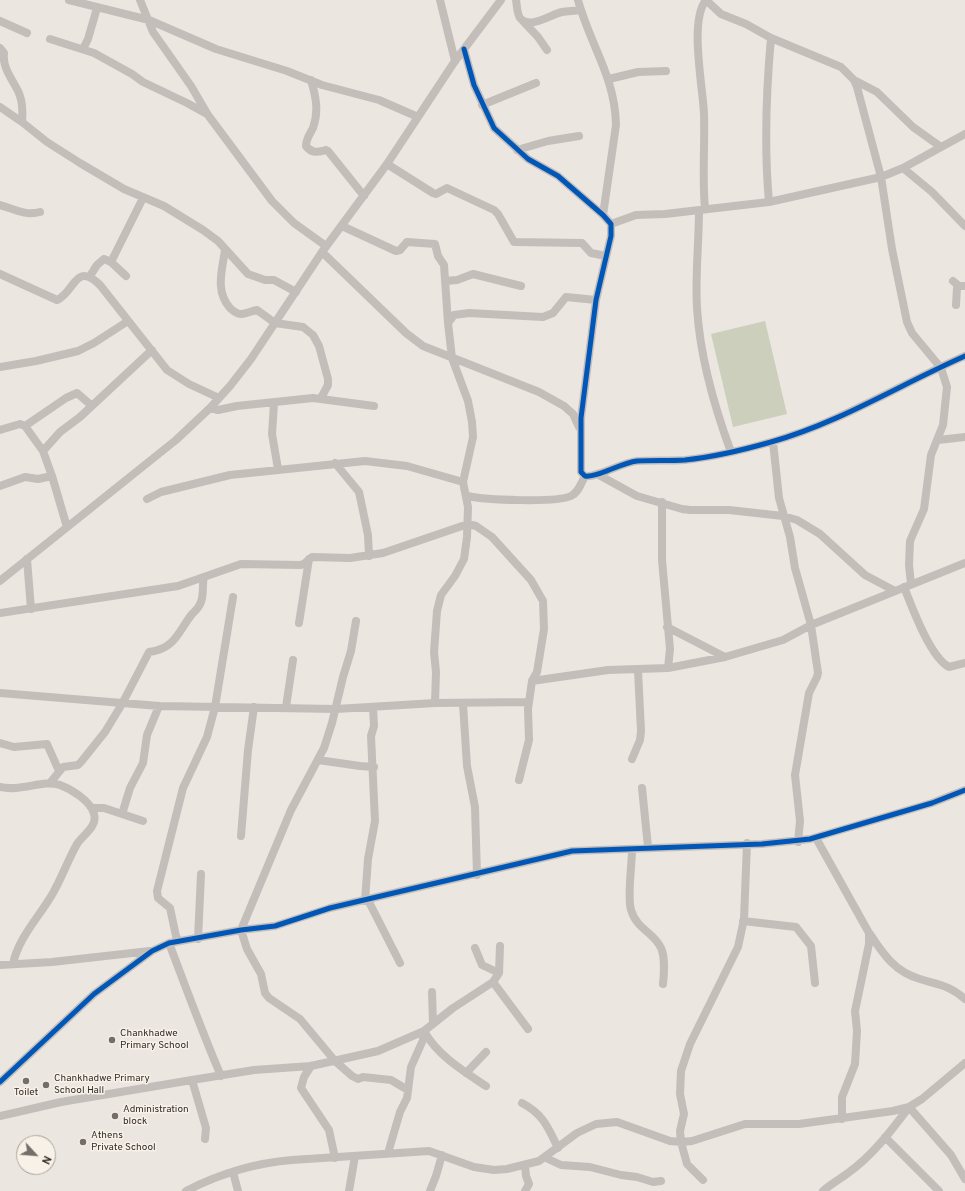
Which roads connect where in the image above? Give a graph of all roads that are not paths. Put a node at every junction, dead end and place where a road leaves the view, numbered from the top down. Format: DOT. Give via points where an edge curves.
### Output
graph roads {
  1 [pos="69,0"];
  2 [pos="140,0"];
  3 [pos="440,0"];
  4 [pos="501,0"];
  5 [pos="516,0"];
  6 [pos="578,0"];
  7 [pos="706,0"];
  8 [pos="97,8"];
  9 [pos="580,10"];
  10 [pos="148,20"];
  11 [pos="522,20"];
  12 [pos="0,21"];
  13 [pos="27,33"];
  14 [pos="771,38"];
  15 [pos="50,39"];
  16 [pos="0,48"];
  17 [pos="83,49"];
  18 [pos="464,49"];
  19 [pos="547,50"];
  20 [pos="455,61"];
  21 [pos="666,71"];
  22 [pos="609,79"];
  23 [pos="311,80"];
  24 [pos="854,80"];
  25 [pos="536,83"];
  26 [pos="482,105"];
  27 [pos="0,107"];
  28 [pos="208,114"];
  29 [pos="418,117"];
  30 [pos="22,122"];
  31 [pos="965,134"];
  32 [pos="579,136"];
  33 [pos="940,147"];
  34 [pos="517,150"];
  35 [pos="387,164"];
  36 [pos="903,168"];
  37 [pos="881,177"];
  38 [pos="364,196"];
  39 [pos="143,198"];
  40 [pos="769,202"];
  41 [pos="0,205"];
  42 [pos="702,210"];
  43 [pos="40,212"];
  44 [pos="603,215"];
  45 [pos="611,224"];
  46 [pos="342,226"];
  47 [pos="965,226"];
  48 [pos="324,249"];
  49 [pos="226,250"];
  50 [pos="606,256"];
  51 [pos="111,262"];
  52 [pos="0,274"];
  53 [pos="90,276"];
  54 [pos="126,276"];
  55 [pos="446,281"];
  56 [pos="959,284"];
  57 [pos="521,286"];
  58 [pos="296,292"];
  59 [pos="596,300"];
  60 [pos="956,305"];
  61 [pos="128,321"];
  62 [pos="275,323"];
  63 [pos="448,323"];
  64 [pos="152,350"];
  65 [pos="965,356"];
  66 [pos="452,358"];
  67 [pos="0,367"];
  68 [pos="941,368"];
  69 [pos="219,398"];
  70 [pos="321,398"];
  71 [pos="274,403"];
  72 [pos="92,406"];
  73 [pos="374,406"];
  74 [pos="210,408"];
  75 [pos="25,426"];
  76 [pos="580,428"];
  77 [pos="0,430"];
  78 [pos="965,437"];
  79 [pos="938,440"];
  80 [pos="773,442"];
  81 [pos="43,451"];
  82 [pos="731,452"];
  83 [pos="335,463"];
  84 [pos="278,469"];
  85 [pos="598,474"];
  86 [pos="52,476"];
  87 [pos="585,476"];
  88 [pos="463,482"];
  89 [pos="0,486"];
  90 [pos="467,496"];
  91 [pos="147,499"];
  92 [pos="662,502"];
  93 [pos="783,516"];
  94 [pos="468,524"];
  95 [pos="67,526"];
  96 [pos="370,556"];
  97 [pos="27,559"];
  98 [pos="309,559"];
  99 [pos="965,563"];
  100 [pos="204,577"];
  101 [pos="0,581"];
  102 [pos="908,586"];
  103 [pos="895,591"];
  104 [pos="233,597"];
  105 [pos="31,609"];
  106 [pos="0,613"];
  107 [pos="356,621"];
  108 [pos="299,623"];
  109 [pos="811,625"];
  110 [pos="667,627"];
  111 [pos="724,657"];
  112 [pos="293,660"];
  113 [pos="965,663"];
  114 [pos="668,668"];
  115 [pos="638,670"];
  116 [pos="532,681"];
  117 [pos="0,693"];
  118 [pos="529,702"];
  119 [pos="435,703"];
  120 [pos="122,704"];
  121 [pos="463,704"];
  122 [pos="159,706"];
  123 [pos="254,706"];
  124 [pos="215,707"];
  125 [pos="286,707"];
  126 [pos="373,707"];
  127 [pos="336,709"];
  128 [pos="0,743"];
  129 [pos="632,759"];
  130 [pos="318,760"];
  131 [pos="374,767"];
  132 [pos="58,771"];
  133 [pos="519,780"];
  134 [pos="50,783"];
  135 [pos="0,787"];
  136 [pos="642,788"];
  137 [pos="965,790"];
  138 [pos="92,808"];
  139 [pos="122,814"];
  140 [pos="143,822"];
  141 [pos="241,836"];
  142 [pos="816,838"];
  143 [pos="798,842"];
  144 [pos="747,843"];
  145 [pos="648,847"];
  146 [pos="632,850"];
  147 [pos="201,874"];
  148 [pos="477,875"];
  149 [pos="366,901"];
  150 [pos="743,921"];
  151 [pos="241,930"];
  152 [pos="869,933"];
  153 [pos="198,938"];
  154 [pos="179,941"];
  155 [pos="169,943"];
  156 [pos="500,946"];
  157 [pos="475,948"];
  158 [pos="152,951"];
  159 [pos="13,964"];
  160 [pos="400,964"];
  161 [pos="0,965"];
  162 [pos="499,973"];
  163 [pos="493,982"];
  164 [pos="664,984"];
  165 [pos="815,984"];
  166 [pos="432,992"];
  167 [pos="965,999"];
  168 [pos="433,1024"];
  169 [pos="528,1029"];
  170 [pos="424,1031"];
  171 [pos="486,1052"];
  172 [pos="335,1061"];
  173 [pos="965,1063"];
  174 [pos="311,1066"];
  175 [pos="466,1073"];
  176 [pos="221,1076"];
  177 [pos="192,1080"];
  178 [pos="0,1082"];
  179 [pos="486,1086"];
  180 [pos="408,1090"];
  181 [pos="522,1103"];
  182 [pos="909,1107"];
  183 [pos="0,1116"];
  184 [pos="842,1119"];
  185 [pos="885,1138"];
  186 [pos="205,1139"];
  187 [pos="681,1142"];
  188 [pos="558,1148"];
  189 [pos="388,1153"];
  190 [pos="442,1155"];
  191 [pos="355,1156"];
  192 [pos="335,1158"];
  193 [pos="546,1158"];
  194 [pos="525,1165"];
  195 [pos="233,1172"];
  196 [pos="965,1179"];
  197 [pos="703,1180"];
  198 [pos="661,1181"];
  199 [pos="186,1191"];
  200 [pos="238,1191"];
  201 [pos="349,1191"];
  202 [pos="430,1191"];
  203 [pos="525,1191"];
  204 [pos="823,1191"];
  205 [pos="938,1191"];
  1 -- 8 [label="street"];
  2 -- 10 [label="street"];
  3 -- 20 [label="street"];
  4 -- 18 [label="street"];
  5 -- 11 [label="street"];
  6 -- 9 [label="street"];
  7 -- 14 [label="street" via="722,14"];
  7 -- 42 [label="street" via="700,9 698,21 704,112"];
  8 -- 10 [label="street"];
  8 -- 17 [label="street"];
  9 -- 11 [label="street" via="561,12 534,21"];
  9 -- 22 [label="street"];
  10 -- 23 [label="street" via="216,49"];
  10 -- 28 [label="street" via="153,32"];
  11 -- 19 [label="street"];
  12 -- 13 [label="street"];
  14 -- 24 [label="street" via="841,68"];
  14 -- 40 [label="street" via="765,129"];
  15 -- 17 [label="street"];
  16 -- 30 [label="street" via="23,107"];
  17 -- 28 [label="street" via="103,57 143,82"];
  18 -- 20 [label="street"];
  18 -- 26 [label="street"];
  20 -- 29 [label="street"];
  21 -- 22 [label="street" via="638,72"];
  22 -- 44 [label="street" via="616,111 616,125"];
  23 -- 29 [label="street" via="334,89 378,100"];
  23 -- 38 [label="street" via="317,105 306,146 318,153 328,151"];
  24 -- 33 [label="street" via="877,92 913,127"];
  24 -- 37 [label="street"];
  25 -- 26 [label="street"];
  26 -- 34 [label="street" via="494,128"];
  27 -- 30 [label="street"];
  28 -- 48 [label="street" via="282,213"];
  29 -- 35 [label="street"];
  30 -- 39 [label="street" via="80,163"];
  31 -- 33 [label="street"];
  32 -- 34 [label="street"];
  33 -- 36 [label="street"];
  34 -- 44 [label="street" via="558,176"];
  35 -- 38 [label="street"];
  35 -- 50 [label="street" via="433,194 450,189 494,210 514,242 582,243 591,253"];
  36 -- 37 [label="street"];
  36 -- 47 [label="street" via="932,192"];
  37 -- 40 [label="street"];
  37 -- 68 [label="street" via="907,322 912,333"];
  38 -- 46 [label="street"];
  39 -- 49 [label="street" via="185,218"];
  39 -- 51 [label="street"];
  40 -- 42 [label="street"];
  41 -- 43 [label="street" via="24,214"];
  42 -- 45 [label="street" via="636,215"];
  42 -- 82 [label="street" via="697,307 702,348 719,419"];
  44 -- 45 [label="street"];
  45 -- 50 [label="street"];
  46 -- 48 [label="street"];
  46 -- 55 [label="street" via="396,251 407,242 433,242 444,265"];
  48 -- 58 [label="street"];
  48 -- 66 [label="street" via="414,340"];
  49 -- 58 [label="street" via="248,274 265,280 274,280"];
  49 -- 62 [label="street" via="220,286 226,303 238,313 257,310"];
  50 -- 59 [label="street"];
  51 -- 53 [label="street" via="104,259 100,261"];
  51 -- 54 [label="street"];
  52 -- 53 [label="street" via="57,300 79,278"];
  53 -- 61 [label="street" via="100,284"];
  55 -- 57 [label="street" via="473,274"];
  55 -- 63 [label="street"];
  56 -- 60 [label="street"];
  58 -- 62 [label="street"];
  59 -- 63 [label="street" via="566,297 553,313 543,317 469,313 454,315"];
  59 -- 76 [label="street"];
  61 -- 64 [label="street"];
  61 -- 67 [label="street" via="78,350"];
  62 -- 69 [label="street" via="251,359"];
  62 -- 70 [label="street" via="303,327 316,340 328,380"];
  63 -- 66 [label="street"];
  64 -- 69 [label="street" via="173,375"];
  64 -- 72 [label="street"];
  65 -- 68 [label="street"];
  66 -- 76 [label="street" via="545,396 568,410"];
  66 -- 88 [label="street" via="464,386 473,430"];
  68 -- 79 [label="street" via="947,394 943,425"];
  68 -- 80 [label="street" via="818,425"];
  69 -- 74 [label="street"];
  70 -- 71 [label="street"];
  70 -- 73 [label="street"];
  71 -- 74 [label="street" via="218,410"];
  71 -- 84 [label="street" via="272,434"];
  72 -- 75 [label="street" via="77,393"];
  72 -- 81 [label="street" via="60,432"];
  74 -- 95 [label="street" via="111,494"];
  75 -- 77 [label="street" via="20,424"];
  75 -- 81 [label="street"];
  76 -- 87 [label="street" via="581,472"];
  78 -- 79 [label="street"];
  79 -- 102 [label="street" via="931,455 924,509 910,541"];
  80 -- 82 [label="street"];
  80 -- 93 [label="street"];
  81 -- 86 [label="street"];
  82 -- 85 [label="street" via="686,460 637,461"];
  83 -- 84 [label="street" via="308,468"];
  83 -- 88 [label="street" via="366,461 394,464"];
  83 -- 96 [label="street" via="359,492"];
  84 -- 91 [label="street" via="230,475 161,492"];
  85 -- 87 [label="street"];
  85 -- 92 [label="street" via="637,496"];
  86 -- 89 [label="street" via="38,479 25,477"];
  86 -- 95 [label="street"];
  87 -- 90 [label="street" via="576,492 567,497 505,499"];
  88 -- 90 [label="street"];
  90 -- 94 [label="street"];
  92 -- 93 [label="street" via="690,510 720,509"];
  92 -- 110 [label="street" via="662,560"];
  93 -- 103 [label="street" via="797,520 820,534 865,575"];
  93 -- 109 [label="street"];
  94 -- 96 [label="street"];
  94 -- 116 [label="street" via="481,529 502,546 531,580 543,601 544,629 537,672"];
  94 -- 119 [label="street" via="464,559 441,594 437,611 434,652"];
  95 -- 97 [label="street"];
  96 -- 98 [label="street" via="317,556"];
  97 -- 101 [label="street"];
  97 -- 105 [label="street"];
  98 -- 100 [label="street" via="301,565 241,564"];
  98 -- 108 [label="street"];
  99 -- 102 [label="street"];
  100 -- 105 [label="street" via="178,586"];
  100 -- 120 [label="street" via="201,587 203,597 197,610 172,643 160,650 149,652"];
  102 -- 103 [label="street"];
  102 -- 113 [label="street" via="922,631 942,661 949,667"];
  103 -- 109 [label="street"];
  104 -- 124 [label="street"];
  105 -- 106 [label="street"];
  107 -- 127 [label="street"];
  109 -- 111 [label="street" via="783,640"];
  109 -- 143 [label="street" via="818,673 809,694 795,775 800,821"];
  110 -- 111 [label="street"];
  110 -- 114 [label="street" via="670,649"];
  111 -- 114 [label="street"];
  112 -- 125 [label="street"];
  114 -- 115 [label="street"];
  115 -- 116 [label="street" via="608,670"];
  115 -- 129 [label="street" via="641,731"];
  116 -- 118 [label="street"];
  117 -- 120 [label="street"];
  118 -- 121 [label="street"];
  118 -- 133 [label="street" via="529,740"];
  119 -- 121 [label="street"];
  119 -- 126 [label="street"];
  120 -- 122 [label="street"];
  120 -- 132 [label="street" via="82,762 62,767"];
  121 -- 148 [label="street" via="466,766 475,807"];
  122 -- 124 [label="street"];
  122 -- 139 [label="street" via="147,735 143,763 130,788"];
  123 -- 124 [label="street"];
  123 -- 125 [label="street"];
  123 -- 141 [label="street"];
  124 -- 154 [label="street" via="207,737 183,788 157,891 158,898 171,910"];
  125 -- 127 [label="street"];
  126 -- 127 [label="street"];
  126 -- 131 [label="street" via="374,723 371,736"];
  127 -- 130 [label="street"];
  128 -- 132 [label="street" via="14,747 47,744"];
  130 -- 131 [label="street"];
  130 -- 151 [label="street" via="291,810"];
  131 -- 149 [label="street" via="375,821 368,860"];
  132 -- 134 [label="street"];
  134 -- 135 [label="street" via="19,789"];
  134 -- 138 [label="street" via="71,791"];
  136 -- 145 [label="street"];
  137 -- 142 [label="street" via="932,803"];
  138 -- 139 [label="street" via="104,808"];
  138 -- 159 [label="street" via="95,819 93,825 78,844 53,893 21,942 14,955"];
  139 -- 140 [label="street"];
  142 -- 143 [label="street"];
  142 -- 152 [label="street"];
  143 -- 144 [label="street"];
  144 -- 145 [label="street"];
  144 -- 150 [label="street"];
  145 -- 146 [label="street"];
  146 -- 148 [label="street" via="572,851"];
  146 -- 164 [label="street" via="630,909 637,924 651,935 662,950"];
  147 -- 153 [label="street"];
  148 -- 149 [label="street"];
  149 -- 151 [label="street" via="330,908 275,926"];
  149 -- 160 [label="street"];
  150 -- 165 [label="street" via="796,927 812,946"];
  150 -- 187 [label="street" via="735,954 684,1059 680,1082 684,1114 680,1131"];
  151 -- 153 [label="street"];
  151 -- 172 [label="street" via="247,949 261,974 266,995 300,1019"];
  152 -- 167 [label="street" via="892,965 918,979 953,989"];
  152 -- 184 [label="street" via="855,1011 855,1064 842,1097"];
  153 -- 154 [label="street"];
  154 -- 155 [label="street"];
  155 -- 158 [label="street"];
  155 -- 176 [label="street" via="189,1001 200,1020"];
  156 -- 162 [label="street"];
  157 -- 162 [label="street" via="482,965"];
  158 -- 159 [label="street"];
  158 -- 178 [label="street" via="94,994"];
  159 -- 161 [label="street"];
  162 -- 163 [label="street"];
  163 -- 168 [label="street"];
  163 -- 169 [label="street"];
  166 -- 168 [label="street"];
  168 -- 170 [label="street"];
  170 -- 172 [label="street" via="378,1051"];
  170 -- 175 [label="street" via="430,1042"];
  170 -- 180 [label="street" via="411,1067"];
  171 -- 175 [label="street"];
  172 -- 174 [label="street"];
  172 -- 180 [label="street" via="355,1078 392,1080"];
  173 -- 182 [label="street"];
  174 -- 176 [label="street" via="254,1070"];
  174 -- 192 [label="street" via="301,1088 329,1130"];
  175 -- 179 [label="street"];
  176 -- 177 [label="street"];
  177 -- 183 [label="street" via="61,1102"];
  177 -- 186 [label="street" via="206,1128"];
  180 -- 189 [label="street"];
  181 -- 188 [label="street" via="541,1116"];
  182 -- 184 [label="street" via="873,1116"];
  182 -- 185 [label="street"];
  182 -- 196 [label="street" via="951,1155"];
  184 -- 187 [label="street" via="799,1124 745,1124"];
  185 -- 204 [label="street" via="849,1173"];
  185 -- 205 [label="street"];
  187 -- 188 [label="street" via="670,1141 611,1122 588,1127"];
  187 -- 197 [label="street" via="687,1164"];
  188 -- 193 [label="street"];
  189 -- 190 [label="street" via="429,1151"];
  189 -- 191 [label="street"];
  190 -- 194 [label="street" via="462,1164 487,1169 508,1169"];
  190 -- 202 [label="street"];
  191 -- 192 [label="street"];
  191 -- 201 [label="street"];
  192 -- 195 [label="street" via="272,1161"];
  193 -- 194 [label="street"];
  193 -- 198 [label="street" via="561,1165 590,1167 621,1175 637,1176 653,1182"];
  194 -- 203 [label="street" via="530,1184"];
  195 -- 199 [label="street"];
  195 -- 200 [label="street"];
}
